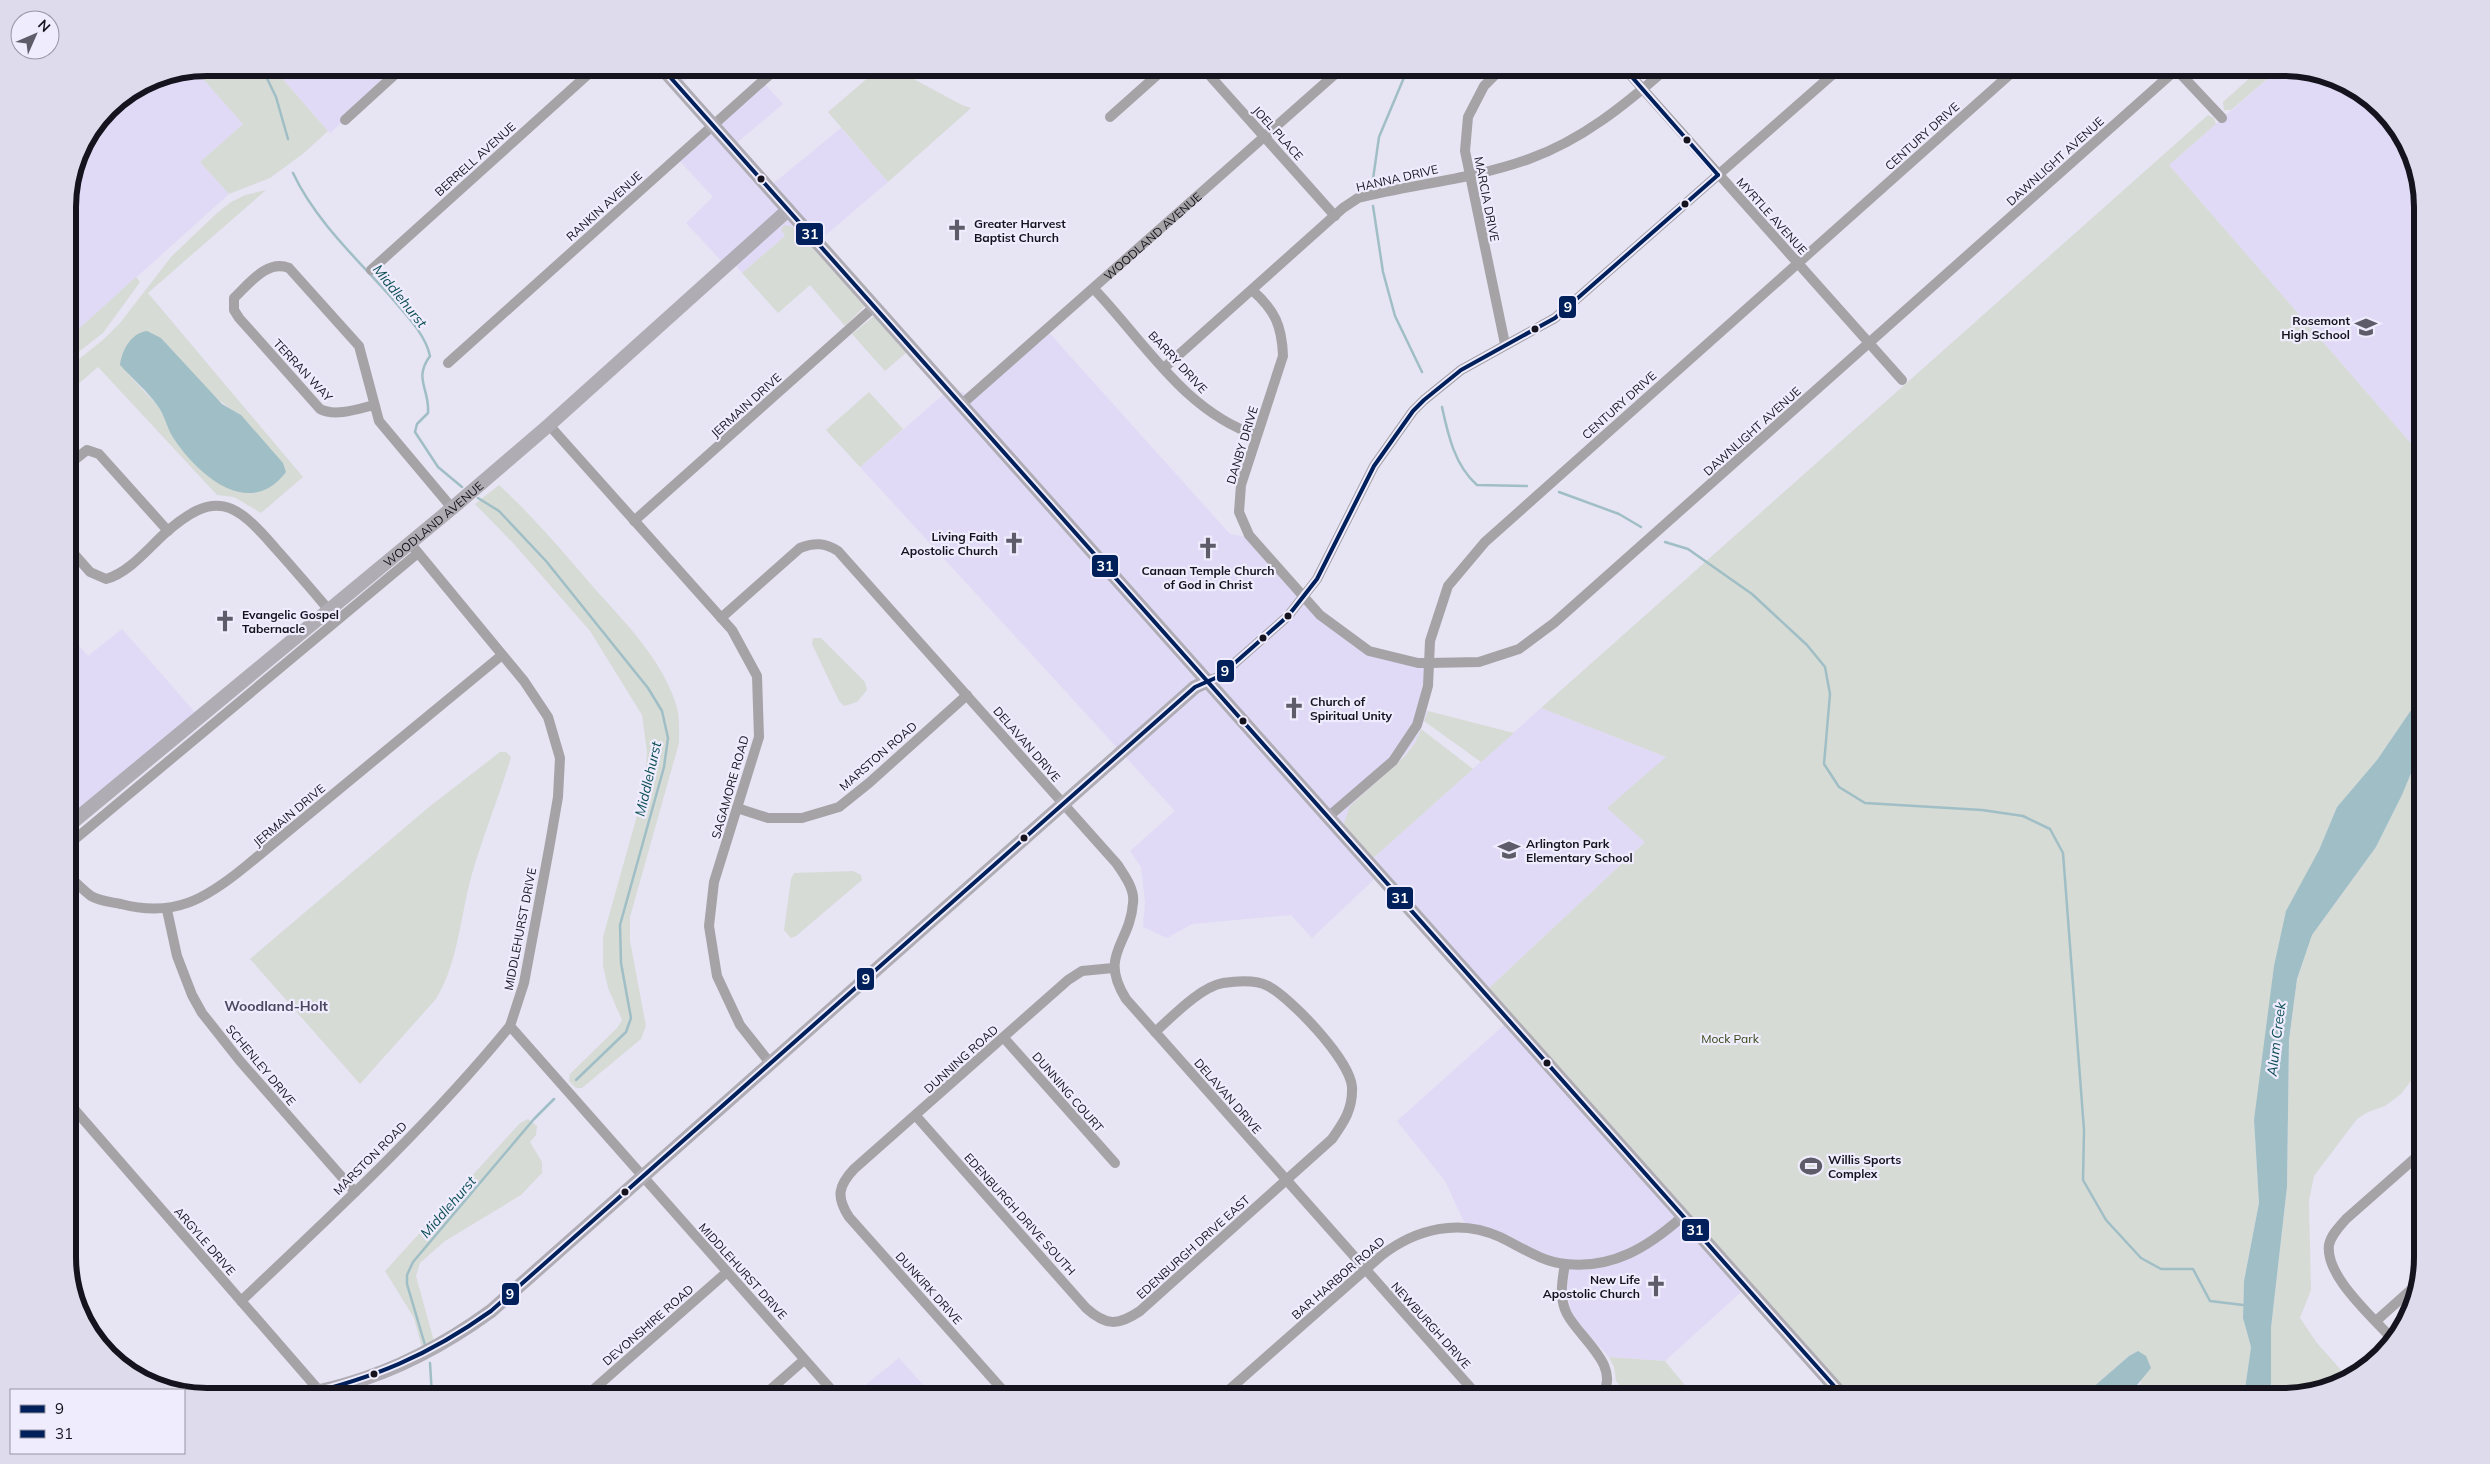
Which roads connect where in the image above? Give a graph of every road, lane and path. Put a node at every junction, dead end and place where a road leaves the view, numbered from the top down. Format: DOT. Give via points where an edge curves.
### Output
graph roads {
  1 [pos="1332,76"];
  2 [pos="1494,76"];
  3 [pos="1632,76"];
  4 [pos="1658,76"];
  5 [pos="1831,76"];
  6 [pos="2008,76"];
  7 [pos="2167,76"];
  8 [pos="2183,76"];
  9 [pos="392,77"];
  10 [pos="585,77"];
  11 [pos="670,77"];
  12 [pos="767,77"];
  13 [pos="1155,77"];
  14 [pos="1211,77"];
  15 [pos="1643,89"];
  16 [pos="1110,116"];
  17 [pos="2222,118"];
  18 [pos="345,120"];
  19 [pos="714,125"];
  20 [pos="1264,136"];
  21 [pos="1469,174"];
  22 [pos="1718,175"];
  23 [pos="788,210"];
  24 [pos="1335,216"];
  25 [pos="1797,263"];
  26 [pos="371,270"];
  27 [pos="1094,289"];
  28 [pos="1252,290"];
  29 [pos="874,307"];
  30 [pos="1505,344"];
  31 [pos="1869,344"];
  32 [pos="448,363"];
  33 [pos="1164,368"];
  34 [pos="1902,380"];
  35 [pos="962,404"];
  36 [pos="374,406"];
  37 [pos="549,425"];
  38 [pos="1256,435"];
  39 [pos="77,458"];
  40 [pos="452,508"];
  41 [pos="634,521"];
  42 [pos="168,531"];
  43 [pos="414,548"];
  44 [pos="77,557"];
  45 [pos="1303,597"];
  46 [pos="329,610"];
  47 [pos="721,618"];
  48 [pos="502,655"];
  49 [pos="1429,664"];
  50 [pos="1208,681"];
  51 [pos="967,695"];
  52 [pos="1063,804"];
  53 [pos="737,808"];
  54 [pos="1328,818"];
  55 [pos="77,819"];
  56 [pos="77,837"];
  57 [pos="77,884"];
  58 [pos="167,910"];
  59 [pos="1113,968"];
  60 [pos="510,1026"];
  61 [pos="1155,1032"];
  62 [pos="1004,1038"];
  63 [pos="770,1062"];
  64 [pos="77,1112"];
  65 [pos="916,1116"];
  66 [pos="2414,1159"];
  67 [pos="1114,1162"];
  68 [pos="642,1177"];
  69 [pos="1286,1180"];
  70 [pos="355,1192"];
  71 [pos="840,1192"];
  72 [pos="1682,1217"];
  73 [pos="1565,1264"];
  74 [pos="1365,1269"];
  75 [pos="727,1272"];
  76 [pos="2409,1292"];
  77 [pos="241,1301"];
  78 [pos="2376,1321"];
  79 [pos="1110,1323"];
  80 [pos="2388,1334"];
  81 [pos="804,1360"];
  82 [pos="317,1388"];
  83 [pos="339,1388"];
  84 [pos="595,1388"];
  85 [pos="772,1388"];
  86 [pos="830,1388"];
  87 [pos="1001,1388"];
  88 [pos="1231,1388"];
  89 [pos="1471,1388"];
  90 [pos="1606,1388"];
  91 [pos="1836,1388"];
  1 -- 20 [label="street, WOODLAND AVENUE"];
  2 -- 21 [label="street, MARCIA DRIVE" via="1484,86 1468,117 1465,152"];
  3 -- 15 [label="street, MYRTLE AVENUE"];
  4 -- 15 [label="street, HANNA DRIVE"];
  5 -- 22 [label="street"];
  6 -- 25 [label="street, CENTURY DRIVE"];
  7 -- 31 [label="street, DAWNLIGHT AVENUE"];
  8 -- 17 [label="street"];
  9 -- 18 [label="street"];
  10 -- 26 [label="street, BERRELL AVENUE"];
  11 -- 19 [label="street"];
  12 -- 19 [label="street, RANKIN AVENUE"];
  13 -- 16 [label="street"];
  14 -- 20 [label="street, JOEL PLACE"];
  15 -- 21 [label="street, HANNA DRIVE" via="1581,135 1528,159"];
  15 -- 22 [label="street, MYRTLE AVENUE"];
  19 -- 23 [label="street"];
  19 -- 32 [label="street, RANKIN AVENUE"];
  20 -- 24 [label="street, JOEL PLACE"];
  20 -- 27 [label="street, WOODLAND AVENUE"];
  21 -- 24 [label="street, HANNA DRIVE" via="1358,198"];
  21 -- 30 [label="street, MARCIA DRIVE"];
  22 -- 25 [label="street, MYRTLE AVENUE"];
  22 -- 30 [label="street" via="1562,312"];
  23 -- 29 [label="street"];
  23 -- 37 [label="street, WOODLAND AVENUE"];
  24 -- 28 [label="street, HANNA DRIVE"];
  25 -- 31 [label="street, MYRTLE AVENUE"];
  25 -- 49 [label="street, CENTURY DRIVE" via="1485,542 1448,586 1430,641"];
  27 -- 33 [label="street, BARRY DRIVE"];
  27 -- 35 [label="street, WOODLAND AVENUE"];
  28 -- 33 [label="street, HANNA DRIVE"];
  28 -- 38 [label="street, DANBY DRIVE" via="1274,314 1282,335 1283,356"];
  29 -- 35 [label="street"];
  29 -- 41 [label="street, JERMAIN DRIVE"];
  30 -- 45 [label="street" via="1461,370 1413,412 1374,466 1317,579"];
  31 -- 34 [label="street, MYRTLE AVENUE"];
  31 -- 49 [label="street, DAWNLIGHT AVENUE" via="1614,571 1519,649 1479,662"];
  33 -- 38 [label="street, BARRY DRIVE" via="1188,394 1223,422"];
  35 -- 50 [label="street"];
  36 -- 36 [label="street, TERRAN WAY" via="359,346 289,268 278,264 269,267 234,298 233,305 239,318 320,409 334,413"];
  36 -- 40 [label="street" via="384,428"];
  37 -- 40 [label="street, WOODLAND AVENUE"];
  37 -- 41 [label="street, SAGAMORE ROAD"];
  38 -- 45 [label="street, DANBY DRIVE" via="1241,485 1239,512 1249,535"];
  39 -- 42 [label="street" via="88,450 99,454"];
  40 -- 43 [label="street, WOODLAND AVENUE"];
  41 -- 47 [label="street, SAGAMORE ROAD"];
  42 -- 44 [label="street" via="125,569 106,579 90,572"];
  42 -- 46 [label="street" via="195,510 213,506 232,508 250,520"];
  43 -- 46 [label="street, WOODLAND AVENUE"];
  43 -- 48 [label="street, MIDDLEHURST DRIVE"];
  43 -- 56 [label="street"];
  45 -- 49 [label="street, DAWNLIGHT AVENUE" via="1320,616 1368,651"];
  45 -- 50 [label="street" via="1288,616 1220,676"];
  46 -- 55 [label="street, WOODLAND AVENUE"];
  47 -- 51 [label="street, DELAVAN DRIVE" via="800,548 810,544 830,546 838,551"];
  47 -- 53 [label="street, SAGAMORE ROAD" via="732,630 757,676 759,737"];
  48 -- 58 [label="street, JERMAIN DRIVE" via="220,888"];
  48 -- 60 [label="street, MIDDLEHURST DRIVE" via="548,717 560,758 551,840 524,983"];
  49 -- 54 [label="street, CENTURY DRIVE" via="1428,686 1417,725 1392,762"];
  50 -- 52 [label="street" via="1195,687"];
  50 -- 54 [label="street"];
  51 -- 52 [label="street, DELAVAN DRIVE"];
  51 -- 53 [label="street, MARSTON ROAD" via="839,807 802,818 768,818"];
  52 -- 59 [label="street, DELAVAN DRIVE" via="1117,864 1128,882 1134,902"];
  52 -- 63 [label="street"];
  53 -- 63 [label="street, SAGAMORE ROAD" via="714,882 709,926 717,976 740,1025"];
  54 -- 72 [label="street"];
  57 -- 58 [label="street, JERMAIN DRIVE" via="93,897 136,908"];
  58 -- 70 [label="street, SCHENLEY DRIVE" via="177,956 202,1013"];
  59 -- 61 [label="street, DELAVAN DRIVE" via="1126,999"];
  59 -- 62 [label="street, DUNNING ROAD" via="1082,972 1068,980"];
  60 -- 68 [label="street, MIDDLEHURST DRIVE"];
  60 -- 70 [label="street, MARSTON ROAD" via="469,1076"];
  61 -- 69 [label="street, DELAVAN DRIVE"];
  61 -- 69 [label="street, EDENBURGH DRIVE EAST" via="1193,998 1220,983 1252,981 1267,986 1293,1004 1341,1059 1352,1086 1349,1115 1332,1139"];
  62 -- 65 [label="street, DUNNING ROAD"];
  62 -- 67 [label="street, DUNNING COURT"];
  63 -- 68 [label="street"];
  64 -- 77 [label="street, ARGYLE DRIVE"];
  65 -- 71 [label="street, DUNNING ROAD" via="854,1169"];
  65 -- 79 [label="street, EDENBURGH DRIVE SOUTH" via="1086,1308 1097,1318"];
  66 -- 78 [label="street" via="2346,1220 2335,1231 2329,1244 2330,1260 2337,1276"];
  68 -- 75 [label="street, MIDDLEHURST DRIVE"];
  68 -- 83 [label="street" via="491,1311 465,1330 411,1360"];
  69 -- 74 [label="street, DELAVAN DRIVE"];
  69 -- 79 [label="street, EDENBURGH DRIVE EAST" via="1140,1311 1126,1320"];
  70 -- 77 [label="street, MARSTON ROAD"];
  71 -- 87 [label="street, DUNKIRK DRIVE" via="842,1206 850,1217"];
  72 -- 73 [label="street, BAR HARBOR ROAD" via="1629,1256 1604,1263"];
  72 -- 91 [label="street"];
  73 -- 74 [label="street, BAR HARBOR ROAD" via="1542,1258 1482,1230 1452,1227 1425,1231 1403,1241"];
  73 -- 90 [label="street" via="1561,1296 1566,1313 1605,1365"];
  74 -- 88 [label="street, BAR HARBOR ROAD"];
  74 -- 89 [label="street, NEWBURGH DRIVE"];
  75 -- 81 [label="street, MIDDLEHURST DRIVE"];
  75 -- 84 [label="street, DEVONSHIRE ROAD"];
  76 -- 78 [label="street"];
  77 -- 82 [label="street, ARGYLE DRIVE"];
  78 -- 80 [label="street"];
  81 -- 85 [label="street"];
  81 -- 86 [label="street, MIDDLEHURST DRIVE"];
}
